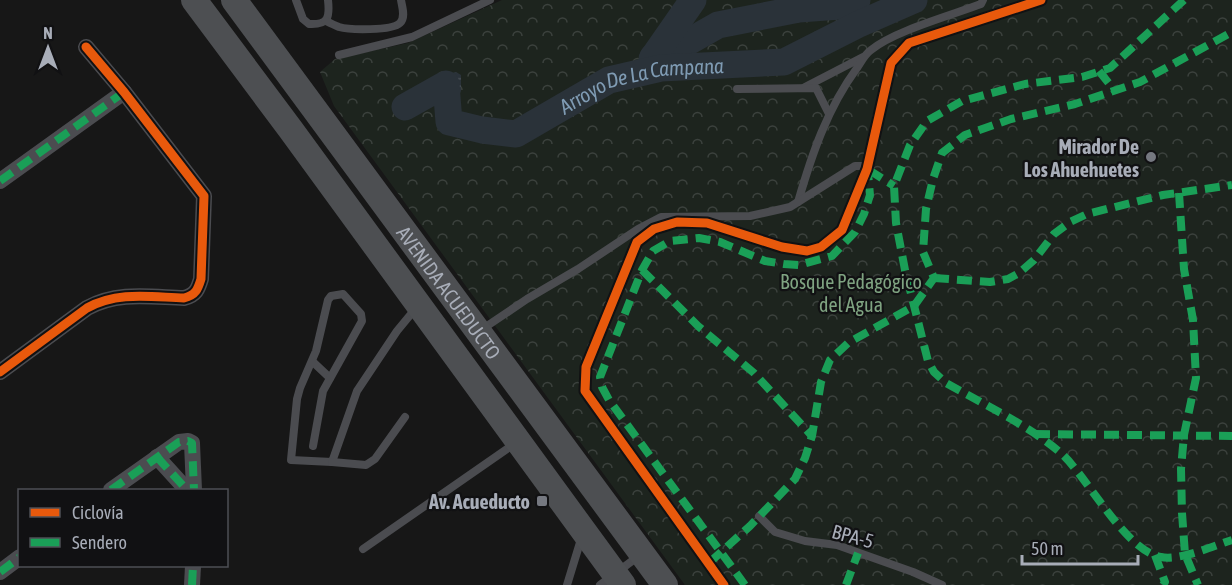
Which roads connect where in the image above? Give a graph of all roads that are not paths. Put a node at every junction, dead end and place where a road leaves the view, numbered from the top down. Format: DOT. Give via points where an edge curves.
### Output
graph roads {
  1 [pos="194,0"];
  2 [pos="296,0"];
  3 [pos="328,0"];
  4 [pos="401,0"];
  5 [pos="983,0"];
  6 [pos="485,1"];
  7 [pos="243,6"];
  8 [pos="326,21"];
  9 [pos="86,47"];
  10 [pos="339,55"];
  11 [pos="866,55"];
  12 [pos="804,88"];
  13 [pos="737,89"];
  14 [pos="124,92"];
  15 [pos="829,114"];
  16 [pos="870,171"];
  17 [pos="0,181"];
  18 [pos="798,202"];
  19 [pos="418,305"];
  20 [pos="478,332"];
  21 [pos="313,362"];
  22 [pos="0,372"];
  23 [pos="330,378"];
  24 [pos="405,417"];
  25 [pos="518,442"];
  26 [pos="314,446"];
  27 [pos="157,457"];
  28 [pos="332,462"];
  29 [pos="112,489"];
  30 [pos="186,489"];
  31 [pos="194,489"];
  32 [pos="759,516"];
  33 [pos="583,533"];
  34 [pos="363,549"];
  35 [pos="642,554"];
  36 [pos="18,558"];
  37 [pos="193,567"];
  38 [pos="0,572"];
  39 [pos="607,583"];
  40 [pos="192,585"];
  41 [pos="567,585"];
  42 [pos="665,585"];
  43 [pos="942,585"];
  1 -- 19 [label="main road, AVENIDA ACUEDUCTO"];
  2 -- 8 [label="lane" via="309,24"];
  3 -- 8 [label="lane"];
  4 -- 8 [label="lane" via="403,16 392,27 362,30"];
  5 -- 11 [label="lane" via="898,35"];
  6 -- 10 [label="lane" via="412,37"];
  7 -- 20 [label="main road, AVENIDA ACUEDUCTO"];
  9 -- 14 [label="street"];
  11 -- 12 [label="lane"];
  11 -- 15 [label="lane"];
  12 -- 13 [label="lane"];
  12 -- 15 [label="lane" via="816,88"];
  14 -- 17 [label="street"];
  14 -- 22 [label="street" via="204,196 198,290 184,298 121,296 103,300"];
  15 -- 18 [label="lane" via="812,152"];
  16 -- 18 [label="lane" via="855,166"];
  18 -- 20 [label="lane" via="750,216 661,217"];
  19 -- 25 [label="main road, AVENIDA ACUEDUCTO"];
  19 -- 28 [label="lane" via="357,391"];
  20 -- 35 [label="main road, AVENIDA ACUEDUCTO"];
  21 -- 23 [label="lane"];
  21 -- 23 [label="lane" via="328,300 336,293 343,294 361,314 362,321"];
  21 -- 28 [label="lane" via="297,399 291,460"];
  23 -- 26 [label="lane" via="323,391"];
  24 -- 28 [label="lane" via="375,459 366,465"];
  25 -- 33 [label="main road, AVENIDA ACUEDUCTO"];
  25 -- 34 [label="lane"];
  27 -- 29 [label="street"];
  27 -- 30 [label="street"];
  27 -- 31 [label="street" via="179,442 192,443"];
  32 -- 43 [label="lane, BPA-5" via="775,532 805,542 837,545"];
  33 -- 39 [label="main road, AVENIDA ACUEDUCTO"];
  33 -- 41 [label="lane"];
  35 -- 39 [label="lane"];
  35 -- 42 [label="main road, AVENIDA ACUEDUCTO"];
  36 -- 38 [label="street"];
  37 -- 40 [label="street"];
}
